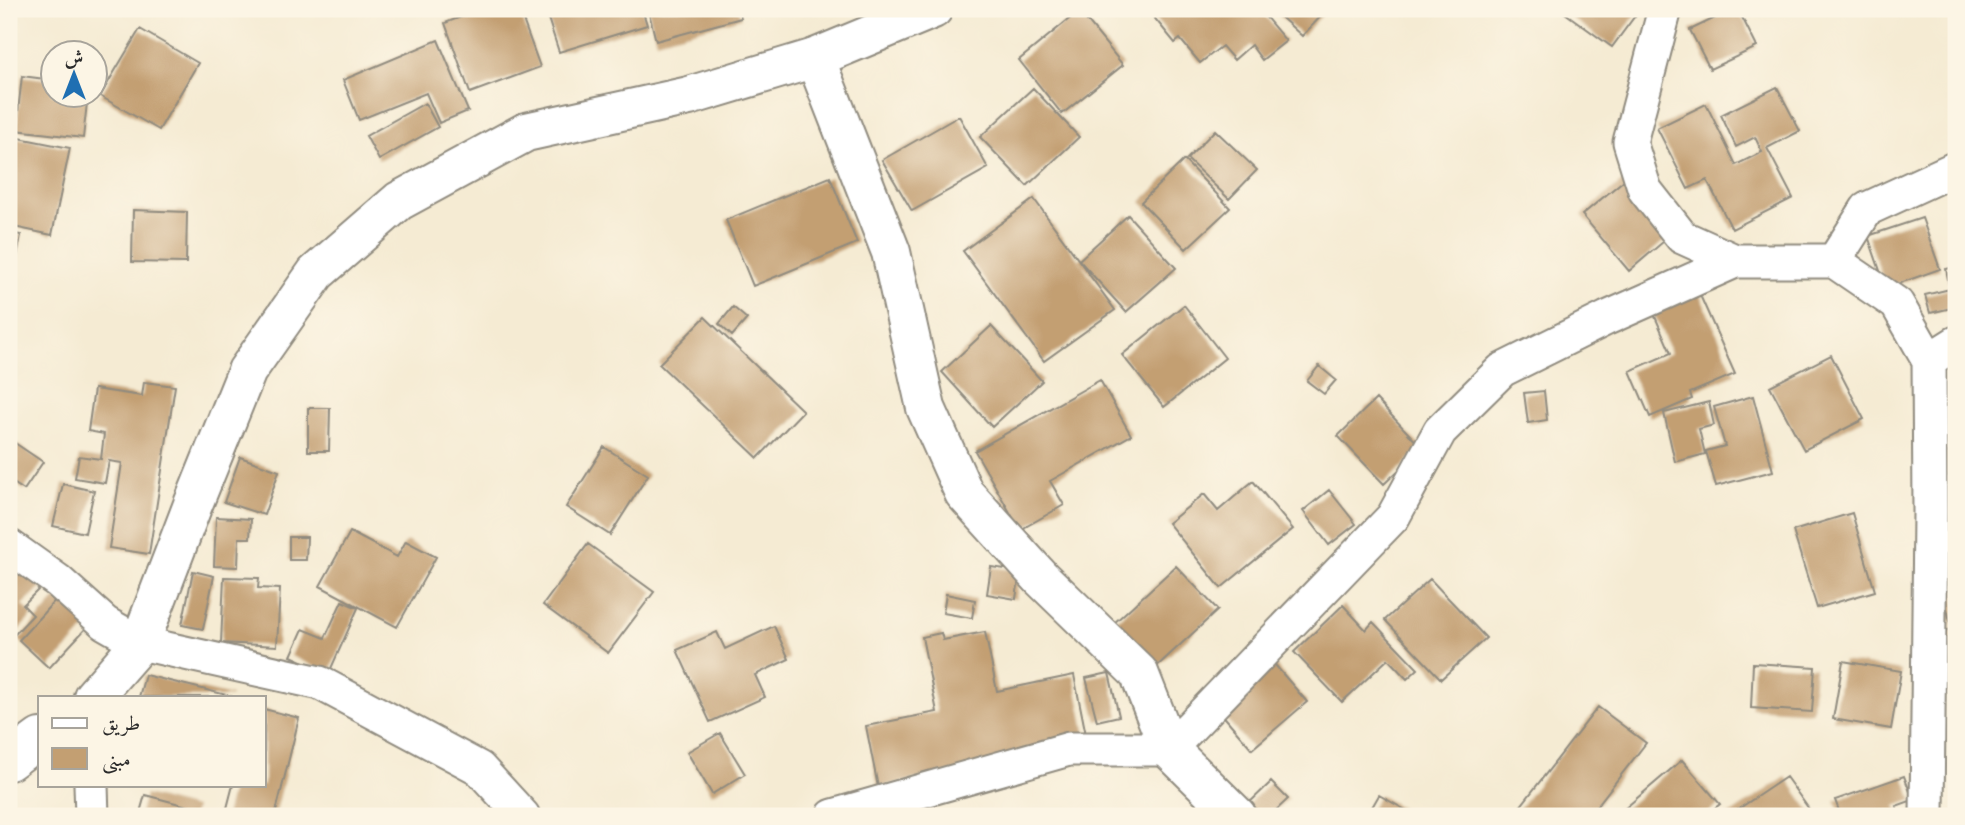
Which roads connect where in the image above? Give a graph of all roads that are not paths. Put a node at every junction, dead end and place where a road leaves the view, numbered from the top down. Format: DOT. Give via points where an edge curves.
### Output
graph roads {
  1 [pos="933,9"];
  2 [pos="1665,9"];
  3 [pos="814,58"];
  4 [pos="1956,168"];
  5 [pos="1735,261"];
  6 [pos="1834,261"];
  7 [pos="1942,352"];
  8 [pos="9,546"];
  9 [pos="140,643"];
  10 [pos="94,696"];
  11 [pos="38,739"];
  12 [pos="1169,749"];
  13 [pos="9,761"];
  14 [pos="91,786"];
  15 [pos="92,816"];
  16 [pos="523,816"];
  17 [pos="833,816"];
  18 [pos="1237,816"];
  19 [pos="1927,816"];
  1 -- 3 [label="main road"];
  2 -- 5 [label="street" via="1630,142 1645,190 1682,237"];
  3 -- 9 [label="main road" via="690,96 526,132 399,201 378,219 316,273 247,371"];
  3 -- 12 [label="main road" via="891,252 926,408 964,493 1041,578 1139,673"];
  4 -- 6 [label="street" via="1867,209"];
  5 -- 6 [label="street"];
  5 -- 12 [label="street" via="1502,370 1440,431 1393,517"];
  6 -- 7 [label="street" via="1897,304"];
  7 -- 19 [label="street" via="1930,512"];
  8 -- 9 [label="street" via="105,623"];
  9 -- 10 [label="main road"];
  9 -- 16 [label="street" via="320,682 479,768"];
  11 -- 13 [label="main road"];
  12 -- 17 [label="street" via="1069,749"];
  12 -- 18 [label="main road"];
  14 -- 15 [label="street"];
}
